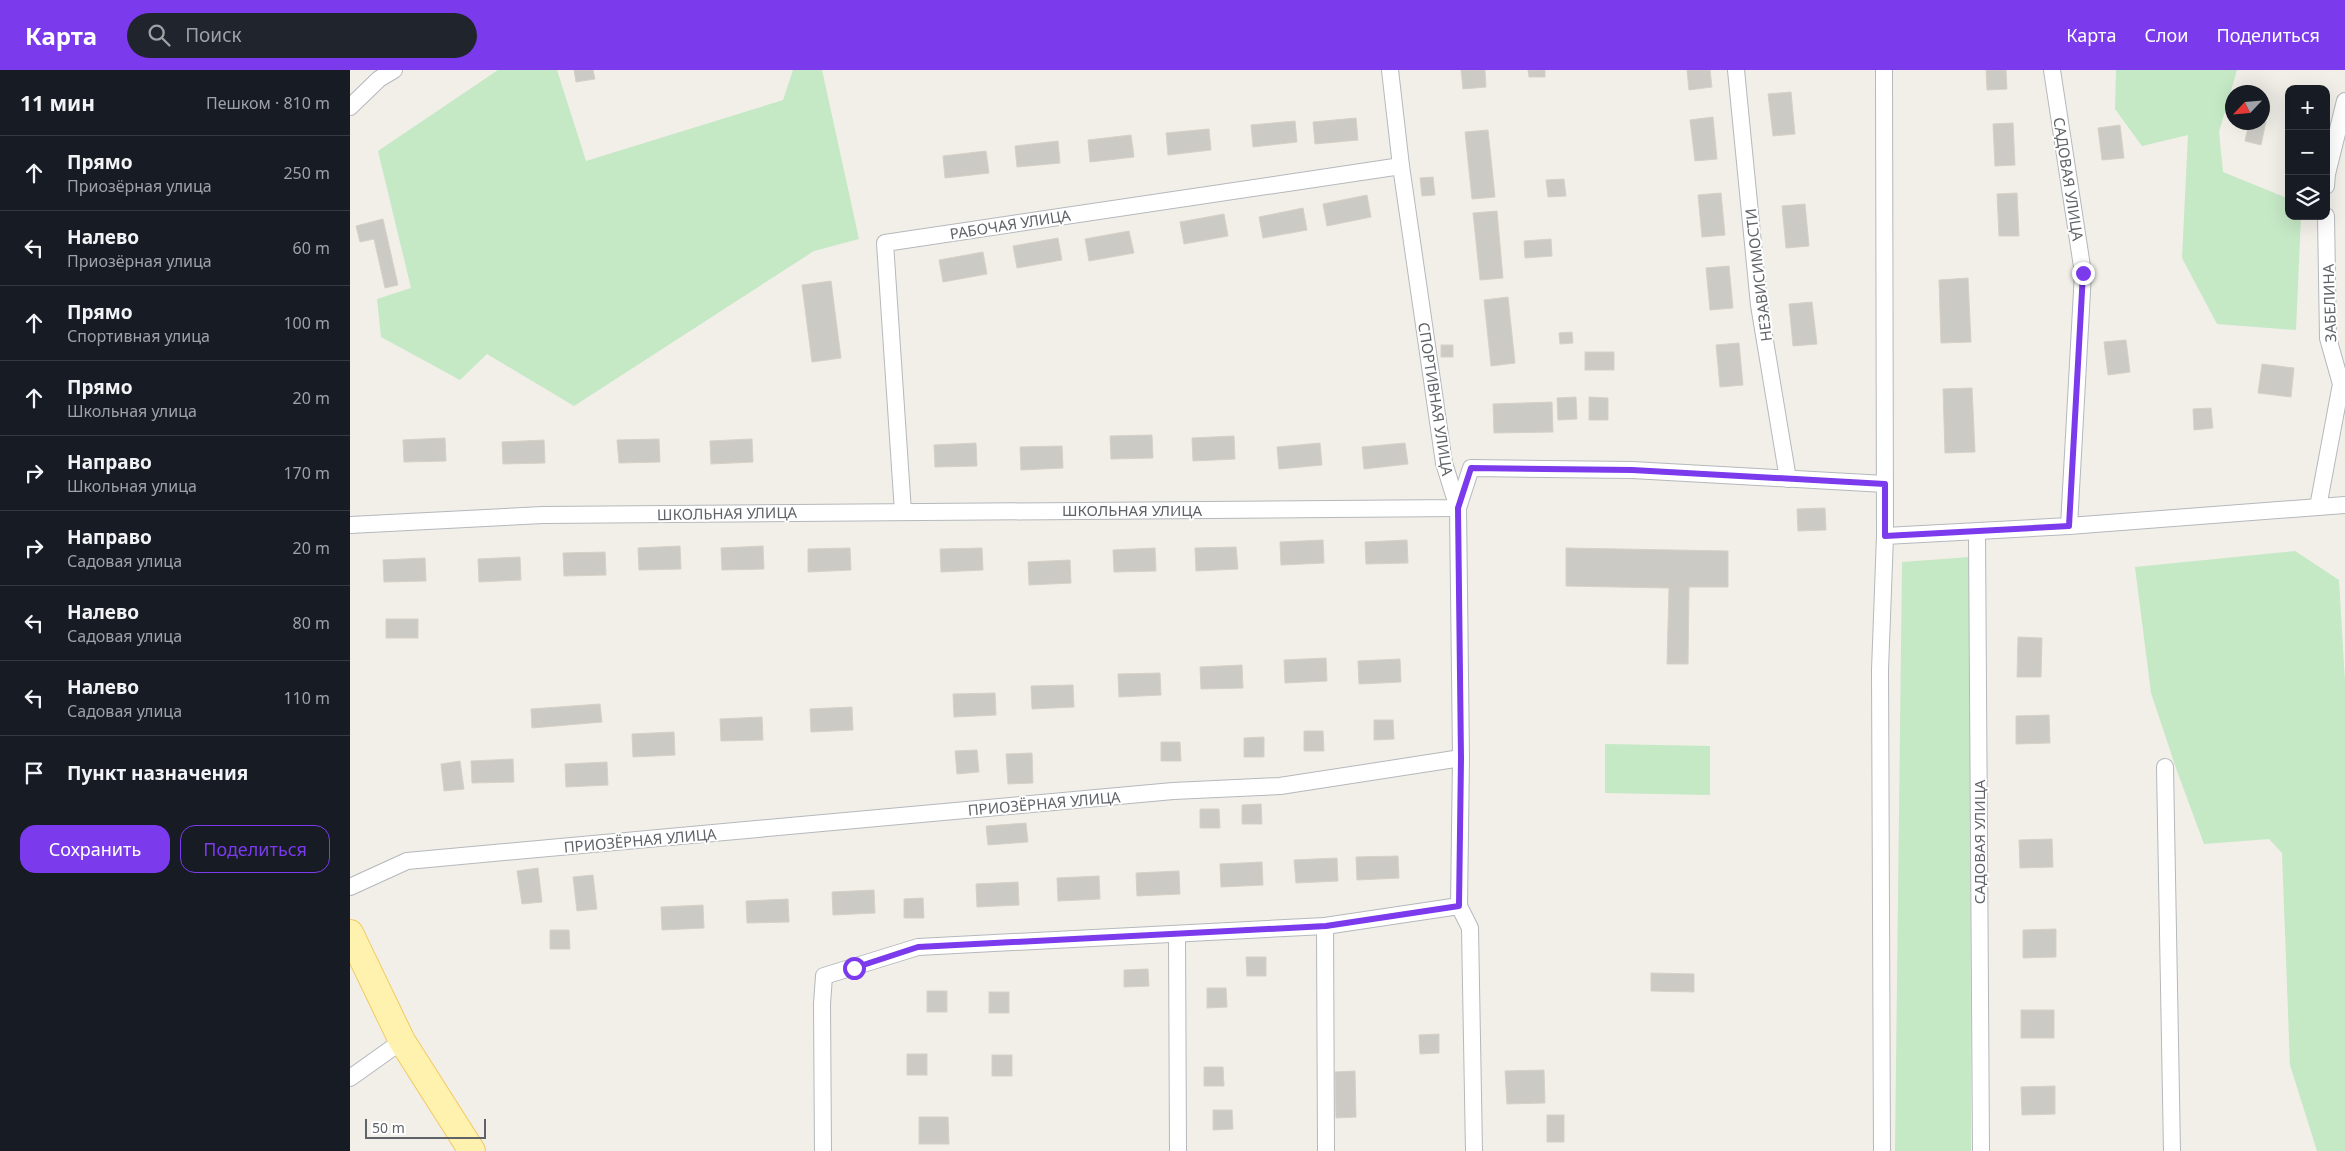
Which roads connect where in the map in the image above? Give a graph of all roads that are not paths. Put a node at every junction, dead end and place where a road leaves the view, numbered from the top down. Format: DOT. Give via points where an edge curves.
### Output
graph roads {
  1 [pos="394,70"];
  2 [pos="1390,70"];
  3 [pos="1736,70"];
  4 [pos="1884,70"];
  5 [pos="2052,70"];
  6 [pos="2345,101"];
  7 [pos="350,107"];
  8 [pos="1401,166"];
  9 [pos="2327,175"];
  10 [pos="2326,220"];
  11 [pos="1788,479"];
  12 [pos="1885,484"];
  13 [pos="2345,505"];
  14 [pos="2318,507"];
  15 [pos="1458,508"];
  16 [pos="903,512"];
  17 [pos="350,525"];
  18 [pos="2069,526"];
  19 [pos="1977,532"];
  20 [pos="1885,536"];
  21 [pos="1461,758"];
  22 [pos="2166,767"];
  23 [pos="350,887"];
  24 [pos="1459,906"];
  25 [pos="1326,926"];
  26 [pos="350,933"];
  27 [pos="1177,934"];
  28 [pos="402,1041"];
  29 [pos="350,1078"];
  30 [pos="472,1151"];
  31 [pos="823,1151"];
  32 [pos="1178,1151"];
  33 [pos="1326,1151"];
  34 [pos="1474,1151"];
  35 [pos="1882,1151"];
  36 [pos="1981,1151"];
  37 [pos="2172,1151"];
  1 -- 7 [label="street" via="378,79"];
  2 -- 8 [label="street, СПОРТИВНАЯ УЛИЦА"];
  3 -- 11 [label="street, НЕЗАВИСИМОСТИ" via="1759,305"];
  4 -- 12 [label="street"];
  5 -- 18 [label="street, САДОВАЯ УЛИЦА" via="2083,273"];
  6 -- 9 [label="street"];
  8 -- 15 [label="street, СПОРТИВНАЯ УЛИЦА" via="1444,463"];
  8 -- 16 [label="street, РАБОЧАЯ УЛИЦА" via="884,243"];
  10 -- 14 [label="street, ЗАБЕЛИНА" via="2328,338 2341,384"];
  11 -- 12 [label="street"];
  11 -- 15 [label="street" via="1632,470 1471,468"];
  12 -- 20 [label="street"];
  13 -- 14 [label="street"];
  14 -- 18 [label="street"];
  15 -- 16 [label="street, ШКОЛЬНАЯ УЛИЦА"];
  15 -- 21 [label="street, СПОРТИВНАЯ УЛИЦА"];
  16 -- 17 [label="street, ШКОЛЬНАЯ УЛИЦА" via="543,515"];
  18 -- 19 [label="street"];
  19 -- 20 [label="street"];
  19 -- 36 [label="street, САДОВАЯ УЛИЦА"];
  20 -- 35 [label="street" via="1880,670"];
  21 -- 23 [label="street, ПРИОЗЁРНАЯ УЛИЦА" via="1280,786 1173,791 407,861"];
  21 -- 24 [label="street"];
  22 -- 37 [label="street"];
  24 -- 25 [label="street"];
  24 -- 34 [label="street" via="1470,928"];
  25 -- 27 [label="street"];
  25 -- 33 [label="street"];
  26 -- 28 [label="main road"];
  27 -- 31 [label="street" via="918,947 824,976"];
  27 -- 32 [label="street"];
  28 -- 29 [label="street"];
  28 -- 30 [label="main road"];
}
